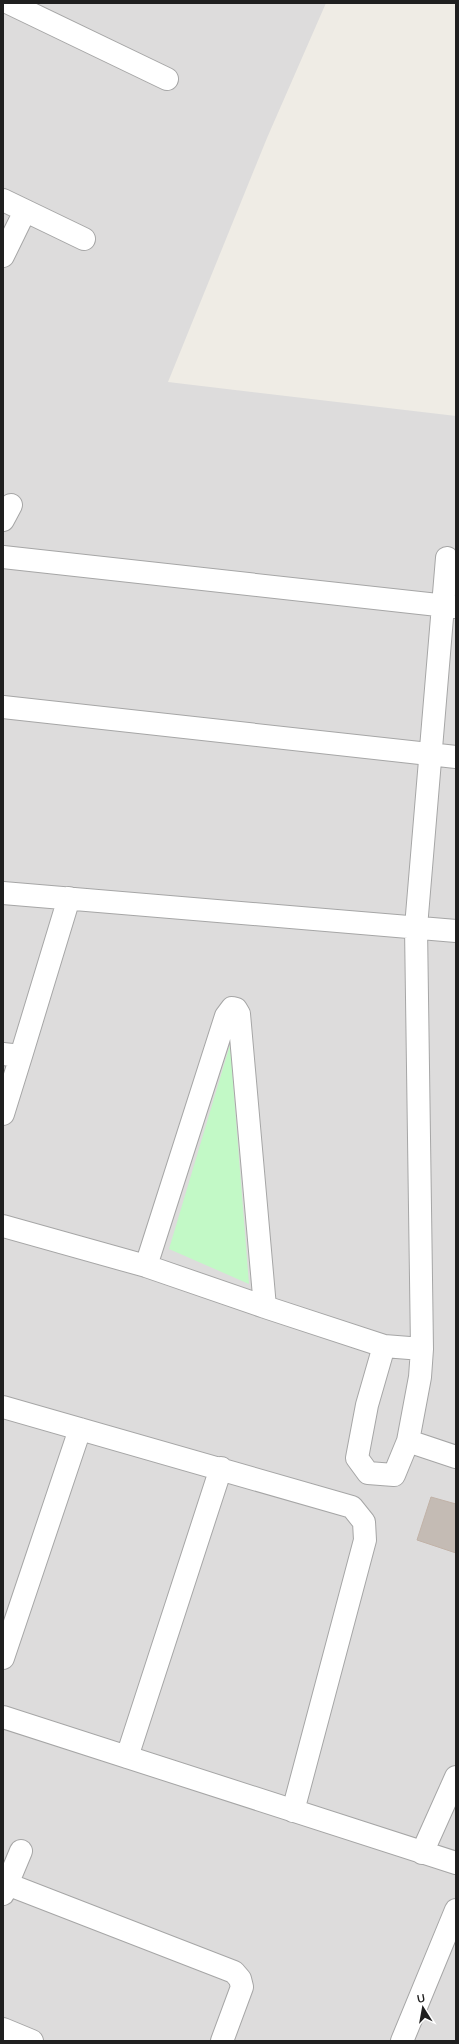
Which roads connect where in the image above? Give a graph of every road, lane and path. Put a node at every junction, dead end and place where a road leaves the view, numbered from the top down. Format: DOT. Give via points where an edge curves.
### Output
graph roads {
  1 [pos="9,3"];
  2 [pos="167,79"];
  3 [pos="3,200"];
  4 [pos="25,211"];
  5 [pos="84,239"];
  6 [pos="3,256"];
  7 [pos="3,557"];
  8 [pos="447,558"];
  9 [pos="450,606"];
  10 [pos="3,707"];
  11 [pos="430,755"];
  12 [pos="456,757"];
  13 [pos="3,893"];
  14 [pos="69,898"];
  15 [pos="416,926"];
  16 [pos="456,931"];
  17 [pos="12,1055"];
  18 [pos="3,1114"];
  19 [pos="3,1226"];
  20 [pos="146,1266"];
  21 [pos="265,1307"];
  22 [pos="384,1346"];
  23 [pos="422,1349"];
  24 [pos="3,1407"];
  25 [pos="80,1428"];
  26 [pos="408,1441"];
  27 [pos="456,1457"];
  28 [pos="220,1468"];
  29 [pos="3,1658"];
  30 [pos="3,1717"];
  31 [pos="127,1757"];
  32 [pos="456,1777"];
  33 [pos="293,1810"];
  34 [pos="21,1851"];
  35 [pos="422,1853"];
  36 [pos="456,1863"];
  37 [pos="5,1889"];
  38 [pos="456,1910"];
  39 [pos="3,2029"];
  40 [pos="32,2041"];
  41 [pos="222,2041"];
  42 [pos="402,2041"];
  1 -- 2 [label="street"];
  3 -- 4 [label="street"];
  4 -- 5 [label="street"];
  4 -- 6 [label="street"];
  7 -- 9 [label="street"];
  8 -- 9 [label="street"];
  9 -- 11 [label="street"];
  10 -- 11 [label="street"];
  11 -- 12 [label="street"];
  11 -- 15 [label="street"];
  13 -- 14 [label="street"];
  14 -- 15 [label="street"];
  14 -- 17 [label="street"];
  15 -- 16 [label="street"];
  15 -- 23 [label="street"];
  17 -- 18 [label="street"];
  19 -- 20 [label="street"];
  20 -- 21 [label="street"];
  20 -- 21 [label="street" via="226,1016 232,1008 236,1009 239,1014"];
  21 -- 22 [label="street"];
  22 -- 23 [label="street"];
  22 -- 26 [label="street" via="367,1405 357,1458 368,1473 394,1475"];
  23 -- 26 [label="street" via="420,1376"];
  24 -- 25 [label="street"];
  25 -- 28 [label="street"];
  25 -- 29 [label="street"];
  26 -- 27 [label="street"];
  28 -- 31 [label="street"];
  28 -- 33 [label="street" via="352,1507 364,1522 365,1540"];
  30 -- 31 [label="street"];
  31 -- 33 [label="street"];
  32 -- 35 [label="street"];
  33 -- 35 [label="street"];
  34 -- 37 [label="street"];
  35 -- 36 [label="street"];
  37 -- 41 [label="street" via="234,1972 242,1987"];
  38 -- 42 [label="street"];
  39 -- 40 [label="street"];
}
